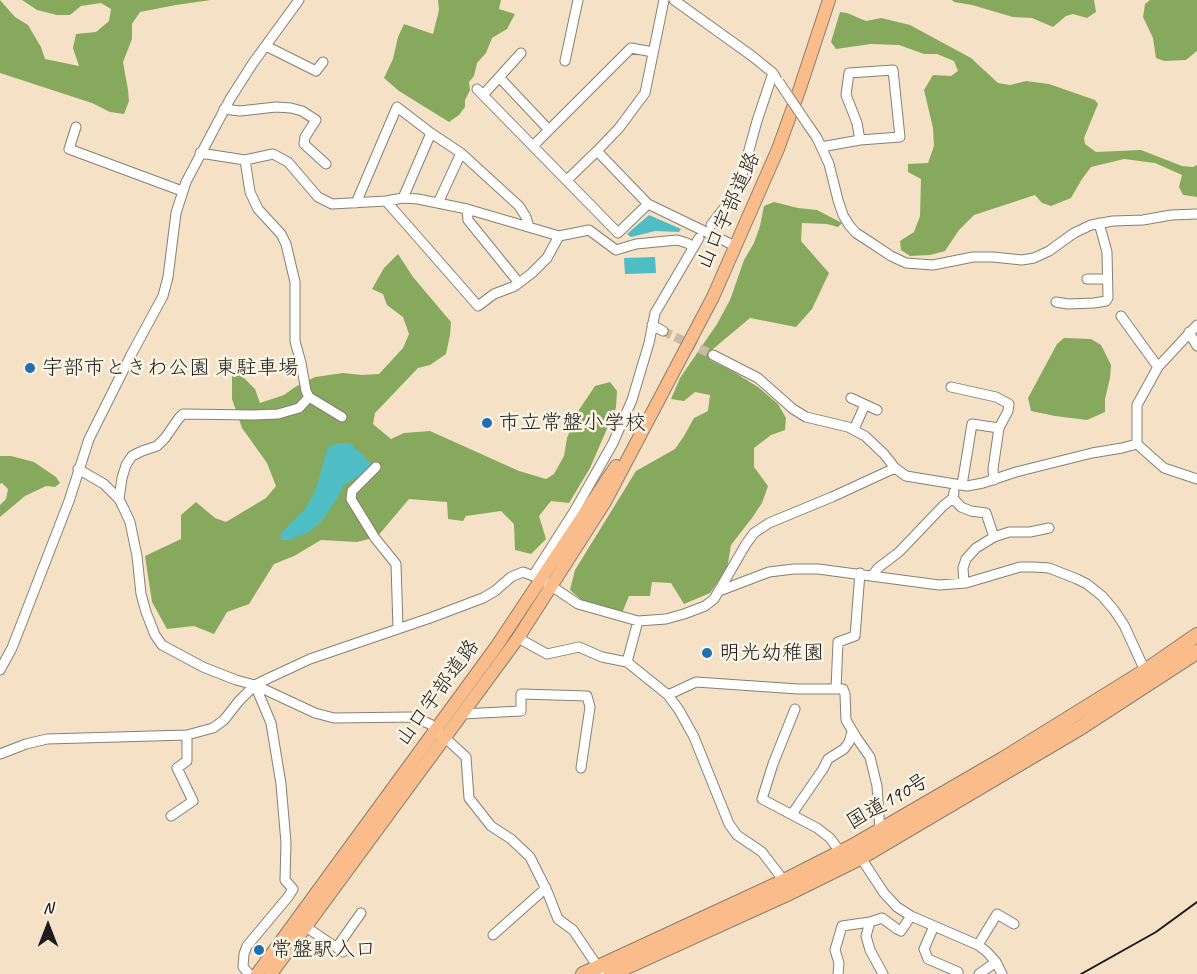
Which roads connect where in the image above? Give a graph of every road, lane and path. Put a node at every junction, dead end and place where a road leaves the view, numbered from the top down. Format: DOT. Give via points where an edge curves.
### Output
graph roads {
  1 [pos="299,0"];
  2 [pos="578,0"];
  3 [pos="664,0"];
  4 [pos="674,0"];
  5 [pos="829,0"];
  6 [pos="266,46"];
  7 [pos="653,52"];
  8 [pos="521,53"];
  9 [pos="565,61"];
  10 [pos="323,62"];
  11 [pos="499,77"];
  12 [pos="776,78"];
  13 [pos="224,109"];
  14 [pos="76,127"];
  15 [pos="549,130"];
  16 [pos="431,133"];
  17 [pos="860,140"];
  18 [pos="533,146"];
  19 [pos="821,147"];
  20 [pos="597,151"];
  21 [pos="200,153"];
  22 [pos="461,153"];
  23 [pos="245,160"];
  24 [pos="327,164"];
  25 [pos="567,180"];
  26 [pos="182,191"];
  27 [pos="403,198"];
  28 [pos="386,201"];
  29 [pos="356,203"];
  30 [pos="438,203"];
  31 [pos="648,204"];
  32 [pos="467,209"];
  33 [pos="1197,214"];
  34 [pos="1099,223"];
  35 [pos="711,225"];
  36 [pos="529,226"];
  37 [pos="559,236"];
  38 [pos="735,246"];
  39 [pos="1087,279"];
  40 [pos="1107,279"];
  41 [pos="519,283"];
  42 [pos="1056,302"];
  43 [pos="1121,316"];
  44 [pos="652,325"];
  45 [pos="1197,325"];
  46 [pos="663,331"];
  47 [pos="1189,332"];
  48 [pos="1197,346"];
  49 [pos="713,355"];
  50 [pos="1158,367"];
  51 [pos="951,387"];
  52 [pos="309,397"];
  53 [pos="851,398"];
  54 [pos="865,405"];
  55 [pos="877,410"];
  56 [pos="342,417"];
  57 [pos="999,428"];
  58 [pos="854,429"];
  59 [pos="1137,444"];
  60 [pos="376,466"];
  61 [pos="895,468"];
  62 [pos="78,469"];
  63 [pos="1197,479"];
  64 [pos="994,480"];
  65 [pos="959,485"];
  66 [pos="953,498"];
  67 [pos="119,499"];
  68 [pos="1048,528"];
  69 [pos="994,537"];
  70 [pos="860,573"];
  71 [pos="872,576"];
  72 [pos="542,580"];
  73 [pos="964,583"];
  74 [pos="719,591"];
  75 [pos="638,621"];
  76 [pos="398,628"];
  77 [pos="1197,635"];
  78 [pos="518,638"];
  79 [pos="1197,652"];
  80 [pos="627,662"];
  81 [pos="0,670"];
  82 [pos="1148,677"];
  83 [pos="255,685"];
  84 [pos="836,689"];
  85 [pos="668,695"];
  86 [pos="795,709"];
  87 [pos="462,714"];
  88 [pos="852,732"];
  89 [pos="441,733"];
  90 [pos="187,735"];
  91 [pos="0,754"];
  92 [pos="581,768"];
  93 [pos="792,814"];
  94 [pos="171,816"];
  95 [pos="880,831"];
  96 [pos="851,852"];
  97 [pos="784,881"];
  98 [pos="546,888"];
  99 [pos="361,913"];
  100 [pos="910,916"];
  101 [pos="870,922"];
  102 [pos="1014,924"];
  103 [pos="934,926"];
  104 [pos="306,927"];
  105 [pos="493,935"];
  106 [pos="978,945"];
  107 [pos="996,962"];
  108 [pos="605,972"];
  109 [pos="958,972"];
  110 [pos="249,974"];
  111 [pos="257,974"];
  112 [pos="271,974"];
  113 [pos="583,974"];
  114 [pos="838,974"];
  115 [pos="883,974"];
  116 [pos="980,974"];
  117 [pos="1002,974"];
  1 -- 6 [label="street"];
  2 -- 9 [label="street"];
  3 -- 7 [label="street"];
  4 -- 12 [label="street"];
  5 -- 38 [label="main road, 山口宇部道路" via="778,149"];
  6 -- 10 [label="street" via="316,72"];
  6 -- 13 [label="street"];
  7 -- 15 [label="street" via="631,48"];
  7 -- 20 [label="street" via="645,93"];
  8 -- 11 [label="street"];
  11 -- 15 [label="street"];
  11 -- 18 [label="street" via="480,92"];
  12 -- 19 [label="street, bridge"];
  12 -- 35 [label="street" via="757,121 738,190"];
  13 -- 21 [label="street"];
  13 -- 24 [label="street" via="276,107 302,111 316,120 304,144"];
  14 -- 26 [label="street" via="69,149"];
  15 -- 18 [label="street"];
  16 -- 22 [label="street"];
  16 -- 27 [label="street"];
  16 -- 29 [label="street" via="397,107"];
  17 -- 17 [label="street" via="846,95 849,73 893,70 900,137"];
  17 -- 19 [label="street"];
  18 -- 25 [label="street"];
  19 -- 34 [label="street" via="849,225 906,263 933,265 973,257 1034,258"];
  20 -- 25 [label="street"];
  20 -- 31 [label="street"];
  21 -- 23 [label="street"];
  21 -- 26 [label="street"];
  22 -- 30 [label="street"];
  22 -- 36 [label="street" via="519,206"];
  23 -- 29 [label="street" via="273,154 288,162 324,201"];
  23 -- 52 [label="street" via="250,192 258,209 286,244 295,282 295,341"];
  25 -- 31 [label="street" via="618,233"];
  26 -- 62 [label="street" via="163,296 89,439"];
  27 -- 28 [label="street"];
  27 -- 30 [label="street"];
  28 -- 29 [label="street"];
  28 -- 41 [label="street" via="478,306"];
  30 -- 32 [label="street"];
  31 -- 38 [label="street"];
  32 -- 36 [label="street"];
  32 -- 41 [label="street" via="468,220"];
  33 -- 34 [label="street"];
  34 -- 40 [label="street" via="1107,252"];
  36 -- 37 [label="street"];
  37 -- 41 [label="street" via="547,258"];
  37 -- 44 [label="street" via="589,230 616,250 636,244 696,242"];
  38 -- 72 [label="main road, 山口宇部道路" via="695,333 605,502"];
  39 -- 40 [label="street"];
  40 -- 42 [label="street" via="1106,301"];
  43 -- 50 [label="street"];
  44 -- 46 [label="street"];
  44 -- 72 [label="street" via="632,400"];
  45 -- 47 [label="street"];
  47 -- 48 [label="street"];
  47 -- 50 [label="street"];
  49 -- 58 [label="street" via="758,378 806,417"];
  50 -- 59 [label="street" via="1137,405"];
  51 -- 57 [label="street" via="1010,404"];
  52 -- 56 [label="street"];
  52 -- 67 [label="street" via="298,408 278,414 183,414 157,446 132,456 124,471"];
  53 -- 54 [label="street"];
  54 -- 55 [label="street"];
  54 -- 58 [label="street"];
  57 -- 64 [label="street"];
  57 -- 65 [label="street" via="972,424"];
  58 -- 61 [label="street"];
  59 -- 63 [label="street" via="1164,468"];
  59 -- 64 [label="street"];
  60 -- 76 [label="street" via="352,491 351,499 396,564"];
  61 -- 65 [label="street" via="906,476"];
  61 -- 74 [label="street" via="754,533"];
  62 -- 67 [label="street" via="104,484"];
  62 -- 81 [label="street" via="12,648"];
  64 -- 65 [label="street"];
  65 -- 66 [label="street"];
  66 -- 69 [label="street" via="961,507 986,513"];
  66 -- 71 [label="street"];
  67 -- 83 [label="street" via="130,522 146,612 162,645 203,667"];
  68 -- 69 [label="street"];
  69 -- 73 [label="street" via="966,559"];
  70 -- 71 [label="street"];
  70 -- 74 [label="street" via="818,568 769,572"];
  70 -- 84 [label="street" via="855,636 838,642"];
  71 -- 73 [label="street" via="939,585"];
  72 -- 75 [label="street" via="578,604"];
  72 -- 76 [label="street" via="523,572 483,598"];
  72 -- 78 [label="main road, 山口宇部道路"];
  72 -- 89 [label="main road, 山口宇部道路"];
  73 -- 82 [label="street" via="1020,567 1034,567 1049,568 1088,584 1124,625"];
  74 -- 75 [label="street" via="705,606 666,619"];
  75 -- 80 [label="street"];
  76 -- 83 [label="street" via="310,659"];
  77 -- 82 [label="highway, 国道190号"];
  78 -- 80 [label="street" via="547,654 579,647"];
  78 -- 87 [label="main road, 山口宇部道路"];
  79 -- 82 [label="highway, 国道190号"];
  80 -- 85 [label="street"];
  82 -- 95 [label="highway, 国道190号"];
  82 -- 96 [label="highway, 国道190号" via="1080,728"];
  83 -- 89 [label="street" via="324,716 412,717"];
  83 -- 90 [label="street" via="213,729"];
  83 -- 110 [label="street" via="271,723 281,784 285,880 293,889 248,946 243,967"];
  84 -- 85 [label="street" via="696,682"];
  84 -- 88 [label="street" via="845,693 846,720"];
  85 -- 97 [label="street" via="694,737 729,824 737,835 762,852"];
  86 -- 93 [label="street" via="762,799"];
  87 -- 89 [label="main road, 山口宇部道路"];
  87 -- 92 [label="street" via="521,711 521,694 587,696 590,707"];
  88 -- 93 [label="street" via="844,749 828,759"];
  88 -- 95 [label="street" via="870,757 877,786"];
  89 -- 98 [label="street" via="466,757 469,798 491,826 530,857"];
  89 -- 104 [label="main road, 山口宇部道路"];
  89 -- 111 [label="main road, 山口宇部道路"];
  90 -- 91 [label="street" via="47,739"];
  90 -- 94 [label="street" via="187,761 177,768 193,801"];
  93 -- 96 [label="street"];
  95 -- 96 [label="highway, 国道190号"];
  96 -- 97 [label="highway, 国道190号"];
  96 -- 100 [label="street" via="890,900"];
  96 -- 108 [label="highway, 国道190号" via="785,895"];
  97 -- 108 [label="highway, 国道190号"];
  98 -- 105 [label="street"];
  98 -- 108 [label="street" via="558,918 573,930"];
  99 -- 104 [label="street" via="340,950"];
  100 -- 101 [label="street" via="901,931 882,918"];
  100 -- 103 [label="street"];
  101 -- 114 [label="street" via="842,926 836,950"];
  101 -- 115 [label="street" via="866,936"];
  102 -- 106 [label="street" via="997,914"];
  103 -- 106 [label="street"];
  103 -- 109 [label="street" via="924,949 928,959"];
  104 -- 112 [label="main road, 山口宇部道路"];
  106 -- 107 [label="street"];
  107 -- 116 [label="street"];
  107 -- 117 [label="street"];
  108 -- 113 [label="highway, 国道190号"];
}
